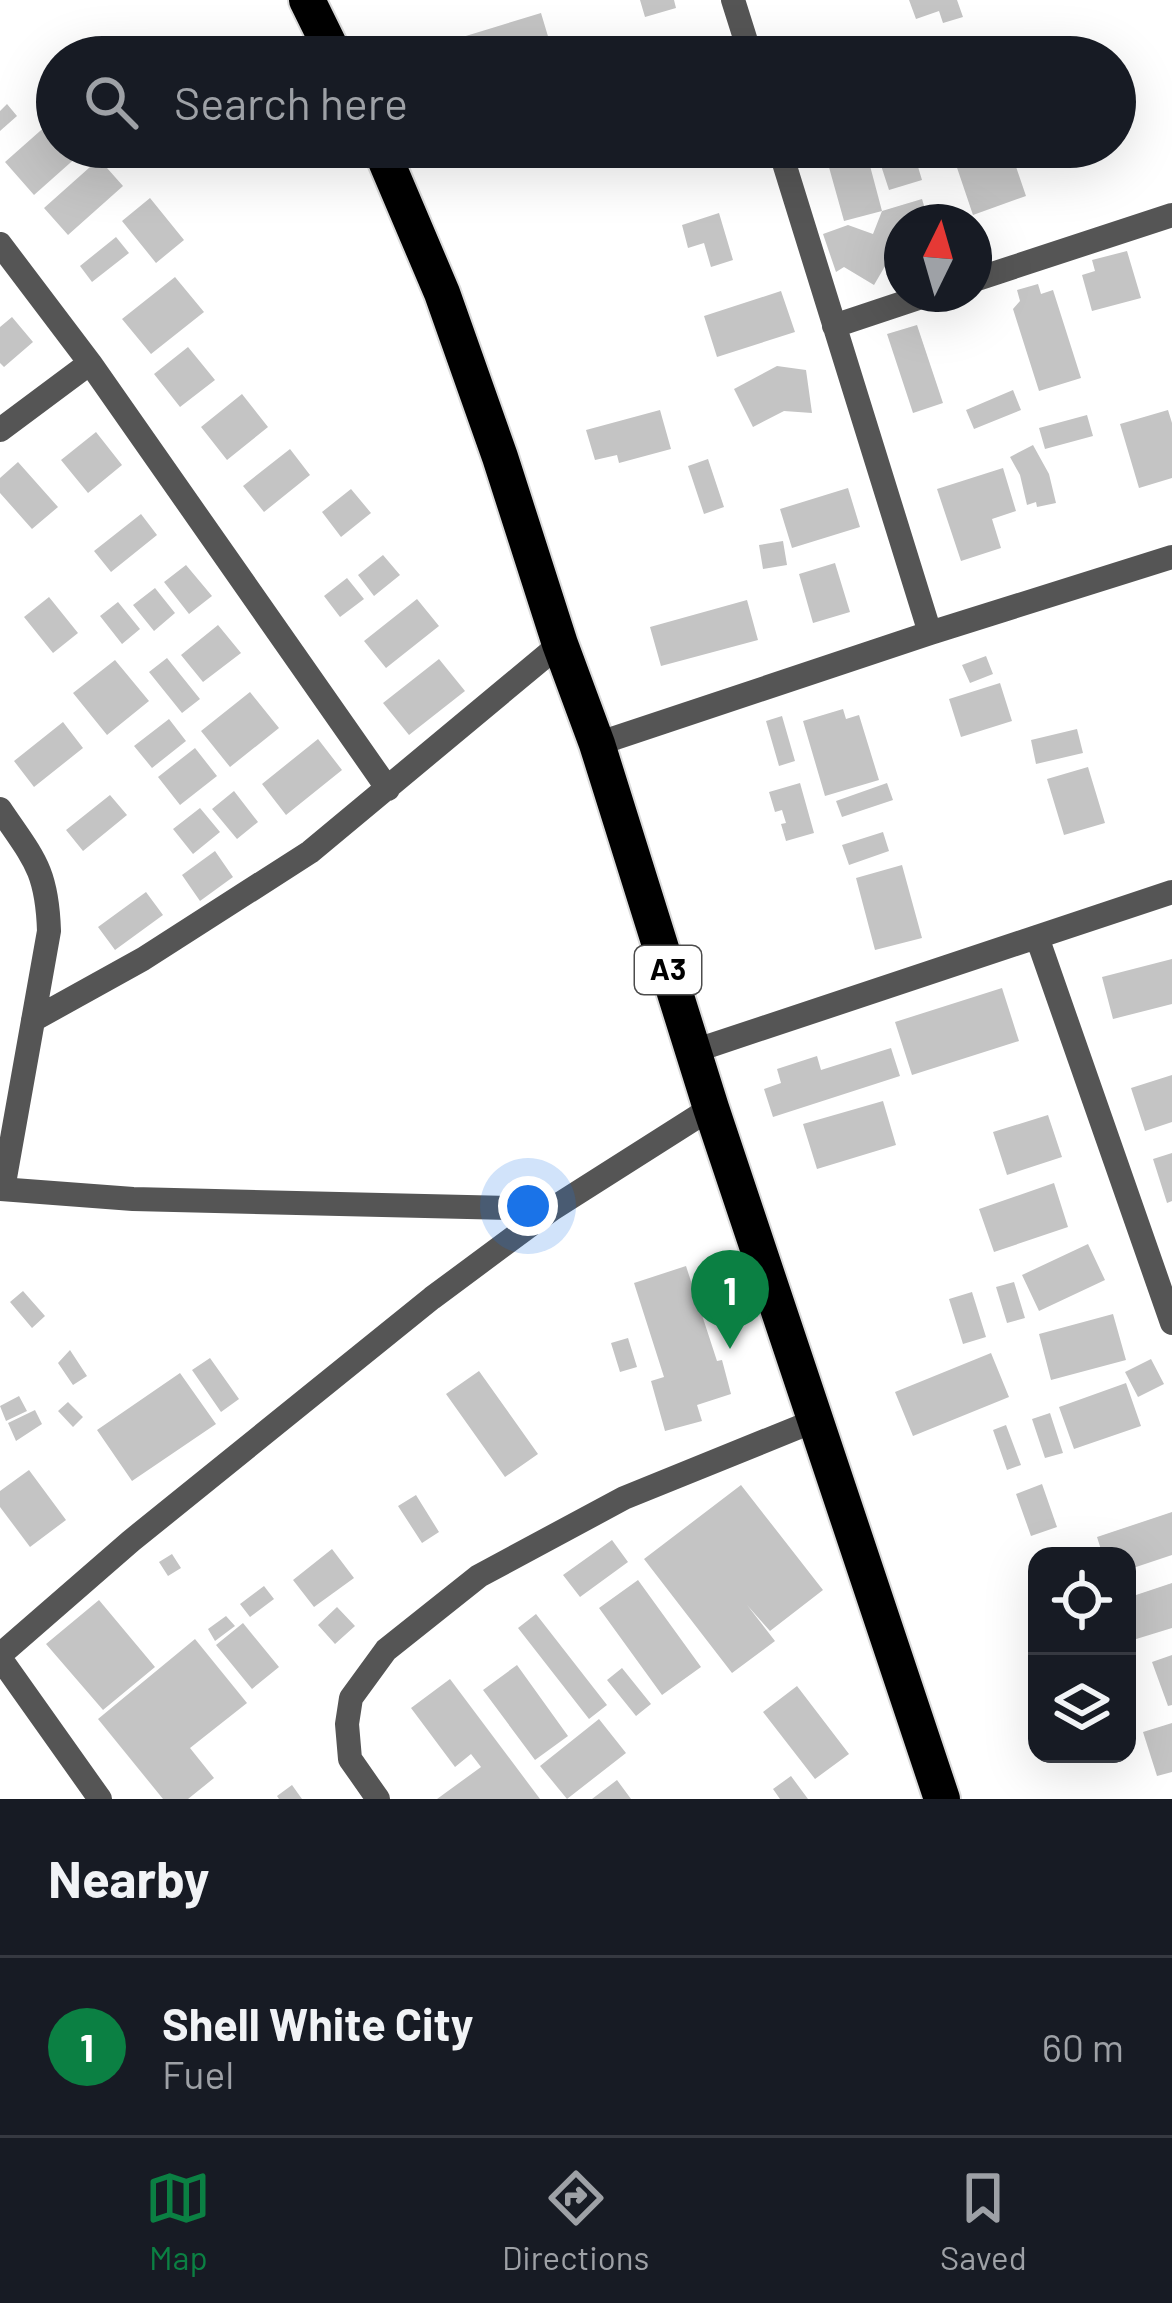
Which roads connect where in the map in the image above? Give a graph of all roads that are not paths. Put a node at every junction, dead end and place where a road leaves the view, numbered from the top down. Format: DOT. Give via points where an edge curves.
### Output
graph roads {
  1 [pos="307,0"];
  2 [pos="734,0"];
  3 [pos="325,36"];
  4 [pos="745,36"];
  5 [pos="389,168"];
  6 [pos="785,168"];
  7 [pos="1172,215"];
  8 [pos="0,244"];
  9 [pos="992,274"];
  10 [pos="884,309"];
  11 [pos="833,326"];
  12 [pos="90,363"];
  13 [pos="0,430"];
  14 [pos="1172,557"];
  15 [pos="930,632"];
  16 [pos="560,644"];
  17 [pos="597,744"];
  18 [pos="388,789"];
  19 [pos="0,809"];
  20 [pos="1172,892"];
  21 [pos="1037,938"];
  22 [pos="33,1020"];
  23 [pos="694,1051"];
  24 [pos="711,1108"];
  25 [pos="1,1189"];
  26 [pos="552,1209"];
  27 [pos="1172,1323"];
  28 [pos="814,1421"];
  29 [pos="0,1656"];
  30 [pos="100,1799"];
  31 [pos="378,1799"];
  32 [pos="942,1799"];
  1 -- 3 [label="highway"];
  2 -- 4 [label="street"];
  5 -- 16 [label="highway, A3" via="442,293"];
  6 -- 11 [label="street"];
  7 -- 9 [label="street"];
  8 -- 12 [label="street"];
  10 -- 11 [label="street"];
  11 -- 15 [label="street"];
  12 -- 13 [label="street"];
  12 -- 18 [label="street"];
  14 -- 15 [label="street"];
  15 -- 17 [label="street"];
  16 -- 17 [label="highway, A3"];
  16 -- 18 [label="street"];
  17 -- 23 [label="highway, A3"];
  18 -- 22 [label="street" via="310,852"];
  19 -- 22 [label="street" via="48,895"];
  20 -- 21 [label="street"];
  21 -- 23 [label="street"];
  21 -- 27 [label="street"];
  22 -- 25 [label="street"];
  23 -- 24 [label="highway, A3"];
  24 -- 26 [label="street"];
  24 -- 28 [label="highway, A3"];
  25 -- 26 [label="street"];
  26 -- 29 [label="street" via="131,1541"];
  28 -- 31 [label="street" via="624,1498 520,1553 386,1651 351,1698 347,1724 350,1759"];
  28 -- 32 [label="highway, A3"];
  29 -- 30 [label="street"];
}
